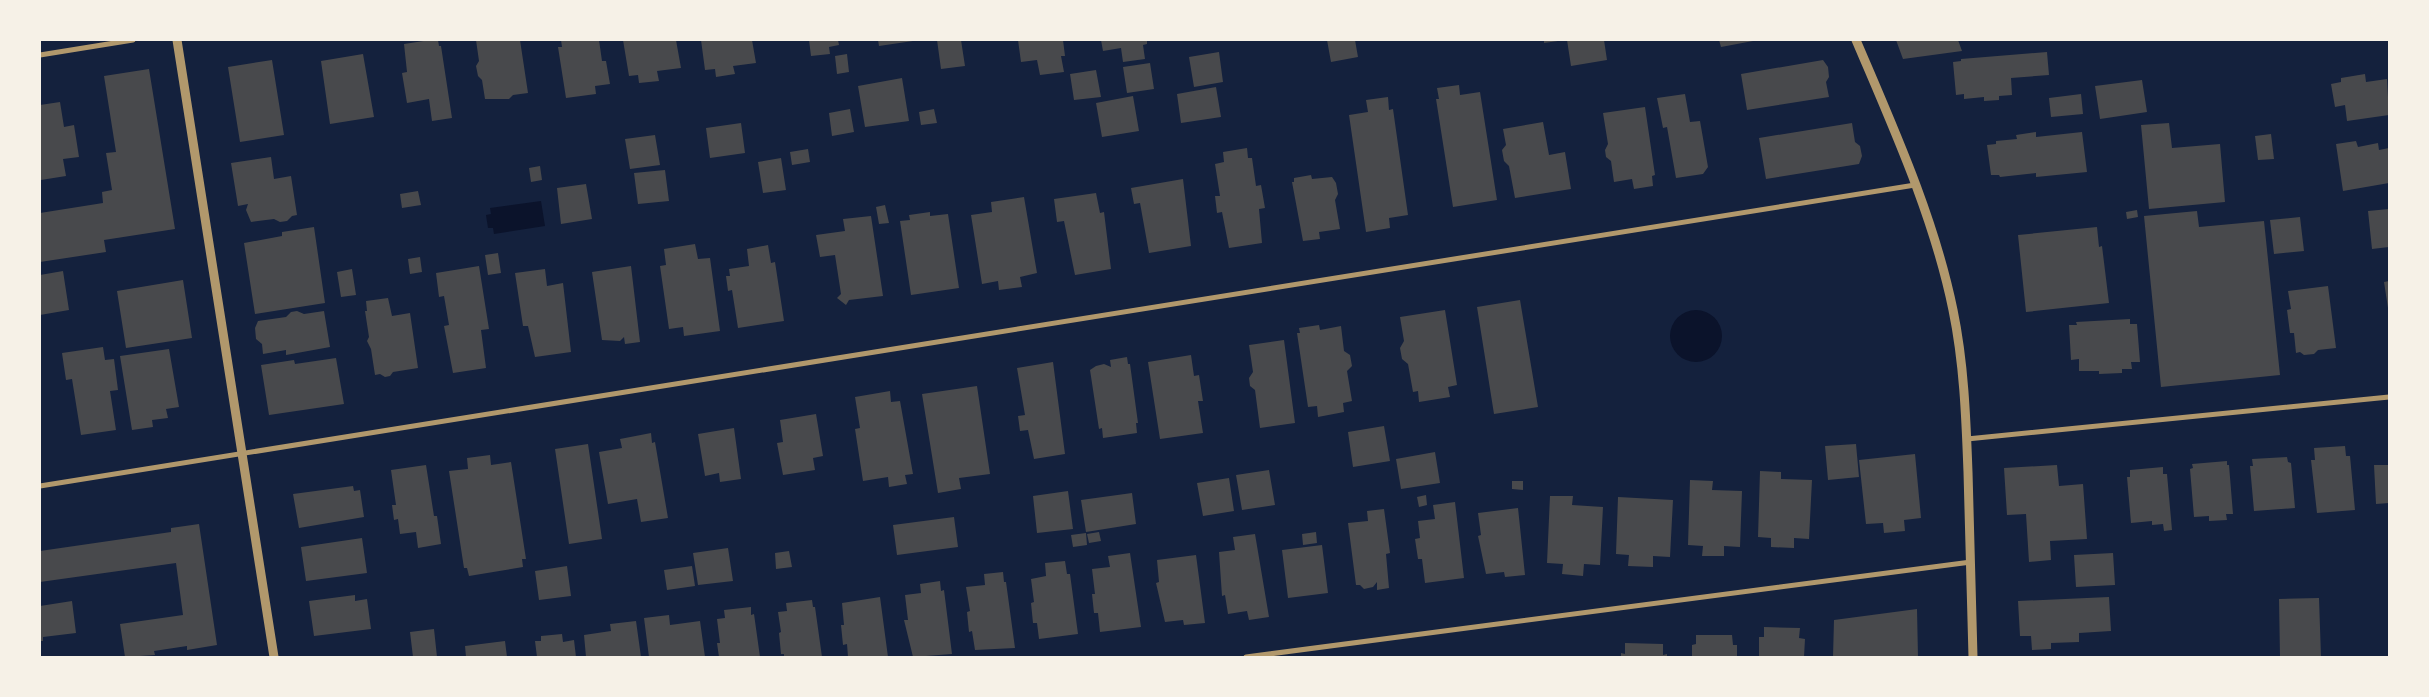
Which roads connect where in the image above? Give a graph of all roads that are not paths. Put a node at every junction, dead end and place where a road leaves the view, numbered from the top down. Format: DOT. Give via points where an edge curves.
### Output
graph roads {
  1 [pos="133,40"];
  2 [pos="177,40"];
  3 [pos="1856,40"];
  4 [pos="40,55"];
  5 [pos="1915,185"];
  6 [pos="2389,397"];
  7 [pos="1966,439"];
  8 [pos="242,454"];
  9 [pos="40,486"];
  10 [pos="1971,562"];
  11 [pos="274,657"];
  12 [pos="1246,657"];
  13 [pos="1973,657"];
  1 -- 4 [label="street"];
  2 -- 8 [label="street"];
  3 -- 5 [label="street"];
  5 -- 7 [label="street" via="1948,284 1954,313"];
  5 -- 8 [label="street"];
  6 -- 7 [label="street"];
  7 -- 10 [label="street"];
  8 -- 9 [label="street"];
  8 -- 11 [label="street"];
  10 -- 12 [label="street"];
  10 -- 13 [label="street"];
}
